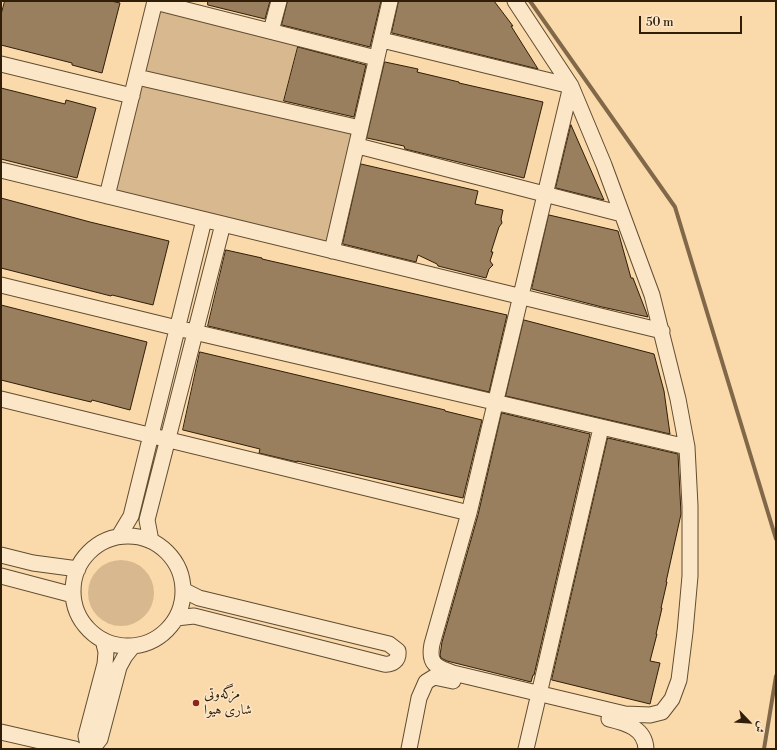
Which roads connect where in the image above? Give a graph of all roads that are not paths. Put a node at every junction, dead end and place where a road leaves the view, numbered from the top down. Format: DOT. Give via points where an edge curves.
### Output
graph roads {
  1 [pos="155,1"];
  2 [pos="279,1"];
  3 [pos="390,1"];
  4 [pos="515,1"];
  5 [pos="271,31"];
  6 [pos="382,40"];
  7 [pos="376,58"];
  8 [pos="1,64"];
  9 [pos="137,77"];
  10 [pos="572,86"];
  11 [pos="132,96"];
  12 [pos="360,128"];
  13 [pos="358,146"];
  14 [pos="1,170"];
  15 [pos="545,194"];
  16 [pos="107,196"];
  17 [pos="622,214"];
  18 [pos="204,220"];
  19 [pos="223,224"];
  20 [pos="332,251"];
  21 [pos="1,285"];
  22 [pos="521,296"];
  23 [pos="177,328"];
  24 [pos="662,331"];
  25 [pos="195,332"];
  26 [pos="1,399"];
  27 [pos="495,403"];
  28 [pos="602,428"];
  29 [pos="150,436"];
  30 [pos="167,440"];
  31 [pos="687,447"];
  32 [pos="468,513"];
  33 [pos="119,536"];
  34 [pos="151,541"];
  35 [pos="1,555"];
  36 [pos="78,568"];
  37 [pos="1,576"];
  38 [pos="183,590"];
  39 [pos="73,595"];
  40 [pos="199,598"];
  41 [pos="194,616"];
  42 [pos="176,618"];
  43 [pos="103,640"];
  44 [pos="133,646"];
  45 [pos="538,698"];
  46 [pos="1,732"];
  47 [pos="75,749"];
  48 [pos="89,749"];
  49 [pos="92,749"];
  50 [pos="409,749"];
  51 [pos="526,749"];
  52 [pos="646,749"];
  1 -- 5 [label="street"];
  1 -- 9 [label="street"];
  2 -- 5 [label="street"];
  3 -- 6 [label="street"];
  4 -- 10 [label="street"];
  5 -- 7 [label="street"];
  6 -- 7 [label="street"];
  6 -- 10 [label="street"];
  7 -- 12 [label="street"];
  8 -- 11 [label="street"];
  9 -- 11 [label="street"];
  9 -- 12 [label="street"];
  10 -- 15 [label="street"];
  10 -- 17 [label="street"];
  11 -- 16 [label="street"];
  12 -- 13 [label="street"];
  13 -- 15 [label="street"];
  13 -- 20 [label="street"];
  14 -- 16 [label="street"];
  15 -- 17 [label="street"];
  15 -- 22 [label="street"];
  16 -- 18 [label="street"];
  17 -- 24 [label="street" via="652,295"];
  18 -- 19 [label="street"];
  18 -- 23 [label="street"];
  19 -- 20 [label="street"];
  19 -- 25 [label="street"];
  20 -- 22 [label="street"];
  21 -- 23 [label="street"];
  22 -- 24 [label="street"];
  22 -- 27 [label="street"];
  23 -- 25 [label="street"];
  23 -- 29 [label="street"];
  24 -- 31 [label="street"];
  25 -- 27 [label="street"];
  25 -- 30 [label="street"];
  26 -- 29 [label="street"];
  27 -- 28 [label="street"];
  27 -- 32 [label="street"];
  28 -- 31 [label="street"];
  28 -- 45 [label="street"];
  29 -- 30 [label="street"];
  29 -- 33 [label="street" via="131,516"];
  30 -- 32 [label="street"];
  30 -- 34 [label="street" via="147,520"];
  31 -- 45 [label="street" via="690,576 679,680 672,699 662,712 650,715 626,714"];
  32 -- 45 [label="street" via="432,644 432,662 440,669"];
  33 -- 34 [label="street" via="145,538"];
  33 -- 36 [label="street" via="99,544 88,552"];
  34 -- 38 [label="street" via="161,546 174,560 182,578"];
  35 -- 36 [label="street" via="33,563"];
  36 -- 39 [label="street" via="73,584"];
  37 -- 39 [label="street"];
  38 -- 40 [label="street"];
  38 -- 42 [label="street"];
  39 -- 43 [label="street" via="82,622"];
  40 -- 41 [label="street" via="190,605 190,612"];
  40 -- 41 [label="street" via="389,644 398,651 398,656 393,663 384,664"];
  41 -- 42 [label="street"];
  42 -- 44 [label="street" via="158,637"];
  43 -- 44 [label="street" via="117,645"];
  43 -- 48 [label="street" via="105,664 86,736"];
  44 -- 49 [label="street" via="119,667 100,739"];
  45 -- 50 [label="street" via="434,677 426,682 419,698"];
  45 -- 51 [label="street"];
  45 -- 52 [label="street" via="633,726 642,734"];
  46 -- 47 [label="street"];
}
